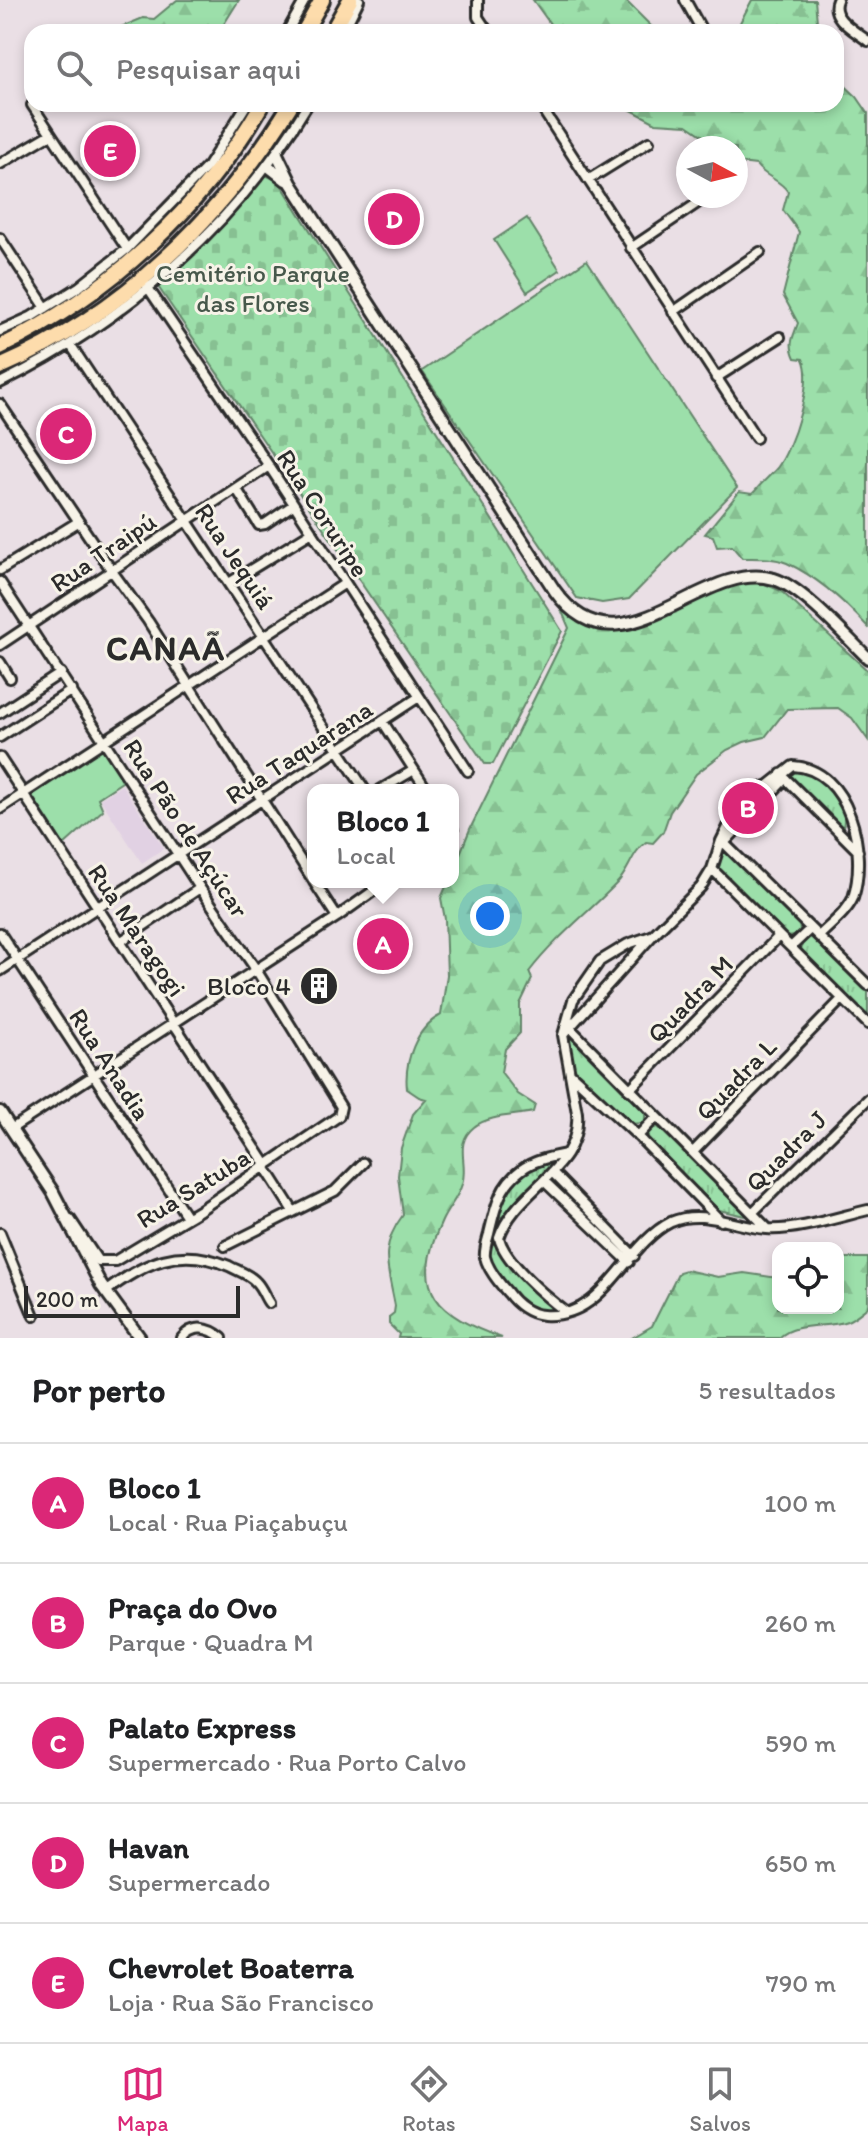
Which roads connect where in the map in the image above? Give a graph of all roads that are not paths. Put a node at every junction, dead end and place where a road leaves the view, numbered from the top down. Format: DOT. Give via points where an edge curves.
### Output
graph roads {
  1 [pos="305,0"];
  2 [pos="322,0"];
  3 [pos="478,0"];
  4 [pos="685,0"];
  5 [pos="837,0"];
  6 [pos="352,3"];
  7 [pos="292,24"];
  8 [pos="308,24"];
  9 [pos="338,24"];
  10 [pos="345,24"];
  11 [pos="483,24"];
  12 [pos="698,24"];
  13 [pos="868,41"];
  14 [pos="37,112"];
  15 [pos="242,112"];
  16 [pos="257,112"];
  17 [pos="286,112"];
  18 [pos="303,112"];
  19 [pos="544,112"];
  20 [pos="51,134"];
  21 [pos="649,142"];
  22 [pos="277,154"];
  23 [pos="0,164"];
  24 [pos="268,166"];
  25 [pos="588,180"];
  26 [pos="291,183"];
  27 [pos="690,208"];
  28 [pos="0,238"];
  29 [pos="631,248"];
  30 [pos="127,249"];
  31 [pos="760,252"];
  32 [pos="145,284"];
  33 [pos="46,308"];
  34 [pos="673,312"];
  35 [pos="0,331"];
  36 [pos="780,337"];
  37 [pos="70,344"];
  38 [pos="0,347"];
  39 [pos="0,367"];
  40 [pos="716,378"];
  41 [pos="0,383"];
  42 [pos="0,404"];
  43 [pos="756,438"];
  44 [pos="269,466"];
  45 [pos="236,488"];
  46 [pos="293,505"];
  47 [pos="187,521"];
  48 [pos="78,522"];
  49 [pos="312,532"];
  50 [pos="0,570"];
  51 [pos="112,571"];
  52 [pos="0,582"];
  53 [pos="229,583"];
  54 [pos="344,584"];
  55 [pos="29,625"];
  56 [pos="264,636"];
  57 [pos="0,645"];
  58 [pos="868,658"];
  59 [pos="0,662"];
  60 [pos="61,673"];
  61 [pos="10,678"];
  62 [pos="190,686"];
  63 [pos="72,690"];
  64 [pos="419,697"];
  65 [pos="0,713"];
  66 [pos="383,722"];
  67 [pos="0,737"];
  68 [pos="104,740"];
  69 [pos="339,750"];
  70 [pos="0,758"];
  71 [pos="414,770"];
  72 [pos="468,771"];
  73 [pos="783,776"];
  74 [pos="361,784"];
  75 [pos="390,784"];
  76 [pos="423,784"];
  77 [pos="23,793"];
  78 [pos="263,799"];
  79 [pos="0,809"];
  80 [pos="724,843"];
  81 [pos="859,852"];
  82 [pos="178,854"];
  83 [pos="716,854"];
  84 [pos="712,869"];
  85 [pos="307,870"];
  86 [pos="200,888"];
  87 [pos="318,888"];
  88 [pos="378,888"];
  89 [pos="97,907"];
  90 [pos="337,917"];
  91 [pos="810,929"];
  92 [pos="0,933"];
  93 [pos="820,935"];
  94 [pos="652,936"];
  95 [pos="779,936"];
  96 [pos="120,942"];
  97 [pos="791,947"];
  98 [pos="18,960"];
  99 [pos="255,968"];
  100 [pos="0,971"];
  101 [pos="868,985"];
  102 [pos="842,999"];
  103 [pos="174,1022"];
  104 [pos="868,1024"];
  105 [pos="565,1027"];
  106 [pos="570,1073"];
  107 [pos="94,1076"];
  108 [pos="629,1090"];
  109 [pos="337,1097"];
  110 [pos="868,1099"];
  111 [pos="0,1112"];
  112 [pos="656,1117"];
  113 [pos="11,1129"];
  114 [pos="638,1136"];
  115 [pos="693,1152"];
  116 [pos="566,1154"];
  117 [pos="363,1163"];
  118 [pos="266,1166"];
  119 [pos="552,1172"];
  120 [pos="544,1181"];
  121 [pos="868,1210"];
  122 [pos="293,1211"];
  123 [pos="64,1212"];
  124 [pos="753,1212"];
  125 [pos="187,1217"];
  126 [pos="721,1221"];
  127 [pos="491,1226"];
  128 [pos="502,1229"];
  129 [pos="768,1229"];
  130 [pos="0,1233"];
  131 [pos="225,1246"];
  132 [pos="631,1259"];
  133 [pos="105,1292"];
  134 [pos="269,1303"];
  135 [pos="566,1312"];
  136 [pos="34,1316"];
  137 [pos="140,1338"];
  138 [pos="182,1338"];
  139 [pos="222,1338"];
  1 -- 7 [label="street"];
  2 -- 8 [label="highway"];
  3 -- 11 [label="street"];
  4 -- 12 [label="street"];
  5 -- 13 [label="street" via="836,15"];
  6 -- 9 [label="highway"];
  6 -- 10 [label="street"];
  14 -- 20 [label="street"];
  15 -- 30 [label="street" via="208,166"];
  16 -- 38 [label="highway" via="216,176 152,243 79,300"];
  17 -- 32 [label="highway" via="225,198"];
  18 -- 22 [label="street"];
  19 -- 25 [label="street"];
  20 -- 23 [label="street"];
  20 -- 30 [label="street"];
  21 -- 25 [label="street"];
  22 -- 24 [label="street"];
  22 -- 26 [label="street"];
  24 -- 26 [label="street"];
  24 -- 32 [label="street" via="202,242"];
  25 -- 29 [label="street"];
  26 -- 58 [label="street" via="572,612 620,625 730,582 767,578 795,590"];
  27 -- 29 [label="street"];
  28 -- 33 [label="street"];
  29 -- 34 [label="street"];
  30 -- 33 [label="street"];
  31 -- 34 [label="street"];
  32 -- 37 [label="street"];
  32 -- 39 [label="highway"];
  32 -- 44 [label="street, Rua Coruripe"];
  33 -- 35 [label="street"];
  34 -- 40 [label="street"];
  36 -- 40 [label="street"];
  37 -- 41 [label="street"];
  37 -- 47 [label="street, Rua Jequiá"];
  40 -- 43 [label="street"];
  42 -- 48 [label="street"];
  44 -- 45 [label="street, Rua Traipú"];
  44 -- 46 [label="street, Rua Coruripe"];
  45 -- 46 [label="street" via="256,523 265,524"];
  45 -- 47 [label="street, Rua Traipú"];
  46 -- 49 [label="street, Rua Coruripe"];
  47 -- 51 [label="street, Rua Traipú"];
  47 -- 53 [label="street, Rua Jequiá"];
  48 -- 50 [label="street"];
  48 -- 51 [label="street"];
  49 -- 53 [label="street"];
  49 -- 54 [label="street, Rua Coruripe"];
  51 -- 55 [label="street, Rua Traipú"];
  51 -- 62 [label="street"];
  52 -- 55 [label="street, Rua Pão de Açúcar"];
  53 -- 56 [label="street, Rua Jequiá"];
  54 -- 56 [label="street"];
  54 -- 64 [label="street, Rua Coruripe"];
  55 -- 57 [label="street, Rua Traipú"];
  55 -- 60 [label="street, Rua Pão de Açúcar"];
  56 -- 62 [label="street"];
  56 -- 69 [label="street, Rua Jequiá"];
  59 -- 61 [label="street"];
  60 -- 63 [label="street, Rua Pão de Açúcar"];
  60 -- 65 [label="street"];
  62 -- 68 [label="street"];
  62 -- 78 [label="street"];
  63 -- 67 [label="street"];
  63 -- 68 [label="street, Rua Pão de Açúcar"];
  64 -- 66 [label="street, Rua Taquarana"];
  64 -- 72 [label="street, Rua Coruripe"];
  66 -- 69 [label="street, Rua Taquarana"];
  66 -- 71 [label="street"];
  68 -- 77 [label="street"];
  68 -- 82 [label="street, Rua Pão de Açúcar"];
  69 -- 74 [label="street, Rua Jequiá"];
  69 -- 78 [label="street, Rua Taquarana"];
  70 -- 77 [label="street, Rua Maragogi"];
  71 -- 75 [label="street"];
  71 -- 76 [label="street"];
  73 -- 80 [label="street"];
  73 -- 81 [label="street"];
  73 -- 81 [label="street" via="793,766 806,767 844,798 854,819"];
  73 -- 83 [label="street" via="737,809"];
  77 -- 79 [label="street"];
  77 -- 89 [label="street, Rua Maragogi"];
  78 -- 82 [label="street, Rua Taquarana"];
  78 -- 85 [label="street"];
  80 -- 83 [label="street"];
  80 -- 91 [label="street"];
  81 -- 93 [label="street" via="850,905"];
  82 -- 86 [label="street, Rua Pão de Açúcar"];
  82 -- 89 [label="street, Rua Taquarana"];
  83 -- 84 [label="street"];
  84 -- 94 [label="street"];
  84 -- 95 [label="street"];
  86 -- 96 [label="street"];
  86 -- 99 [label="street, Rua Pão de Açúcar"];
  87 -- 90 [label="street"];
  88 -- 90 [label="street"];
  89 -- 96 [label="street, Rua Maragogi"];
  89 -- 98 [label="street, Rua Taquarana"];
  90 -- 99 [label="street"];
  91 -- 93 [label="street"];
  91 -- 97 [label="street"];
  92 -- 98 [label="street, Rua Anadia"];
  93 -- 101 [label="street"];
  94 -- 105 [label="street"];
  94 -- 105 [label="street" via="600,961 580,986"];
  95 -- 97 [label="street"];
  95 -- 108 [label="street, Quadra M"];
  96 -- 103 [label="street, Rua Maragogi"];
  97 -- 102 [label="street"];
  98 -- 100 [label="street, Rua Taquarana"];
  98 -- 107 [label="street, Rua Anadia"];
  99 -- 103 [label="street"];
  99 -- 109 [label="street, Rua Pão de Açúcar"];
  102 -- 104 [label="street"];
  102 -- 115 [label="street, Quadra L"];
  103 -- 107 [label="street"];
  103 -- 118 [label="street, Rua Maragogi"];
  105 -- 106 [label="street"];
  105 -- 108 [label="street"];
  106 -- 114 [label="street"];
  106 -- 116 [label="street" via="578,1126"];
  107 -- 113 [label="street"];
  107 -- 125 [label="street, Rua Anadia"];
  108 -- 112 [label="street"];
  109 -- 118 [label="street, Rua Satuba" via="339,1116"];
  110 -- 124 [label="street, Quadra J"];
  111 -- 113 [label="street"];
  112 -- 114 [label="street"];
  112 -- 115 [label="street"];
  113 -- 123 [label="street"];
  114 -- 126 [label="street"];
  115 -- 124 [label="street, Quadra L"];
  116 -- 119 [label="street"];
  116 -- 127 [label="street" via="521,1170 499,1195"];
  117 -- 122 [label="street" via="335,1191"];
  118 -- 122 [label="street, Rua Maragogi"];
  118 -- 125 [label="street, Rua Satuba"];
  119 -- 120 [label="street"];
  119 -- 132 [label="street"];
  120 -- 128 [label="street"];
  120 -- 132 [label="street"];
  121 -- 129 [label="street, Quadra J"];
  122 -- 131 [label="street"];
  123 -- 125 [label="street, Rua Satuba" via="104,1263"];
  123 -- 133 [label="street"];
  124 -- 129 [label="street, Quadra J"];
  126 -- 129 [label="street"];
  126 -- 132 [label="street" via="690,1216 675,1220 654,1233"];
  127 -- 128 [label="street"];
  127 -- 135 [label="street" via="486,1260 511,1298 531,1312"];
  128 -- 135 [label="street" via="499,1238 506,1253"];
  130 -- 136 [label="street"];
  132 -- 135 [label="street" via="583,1308"];
  133 -- 134 [label="street" via="161,1259 180,1256 216,1261 243,1273 257,1283"];
  133 -- 137 [label="street"];
  138 -- 139 [label="street" via="196,1328"];
}
